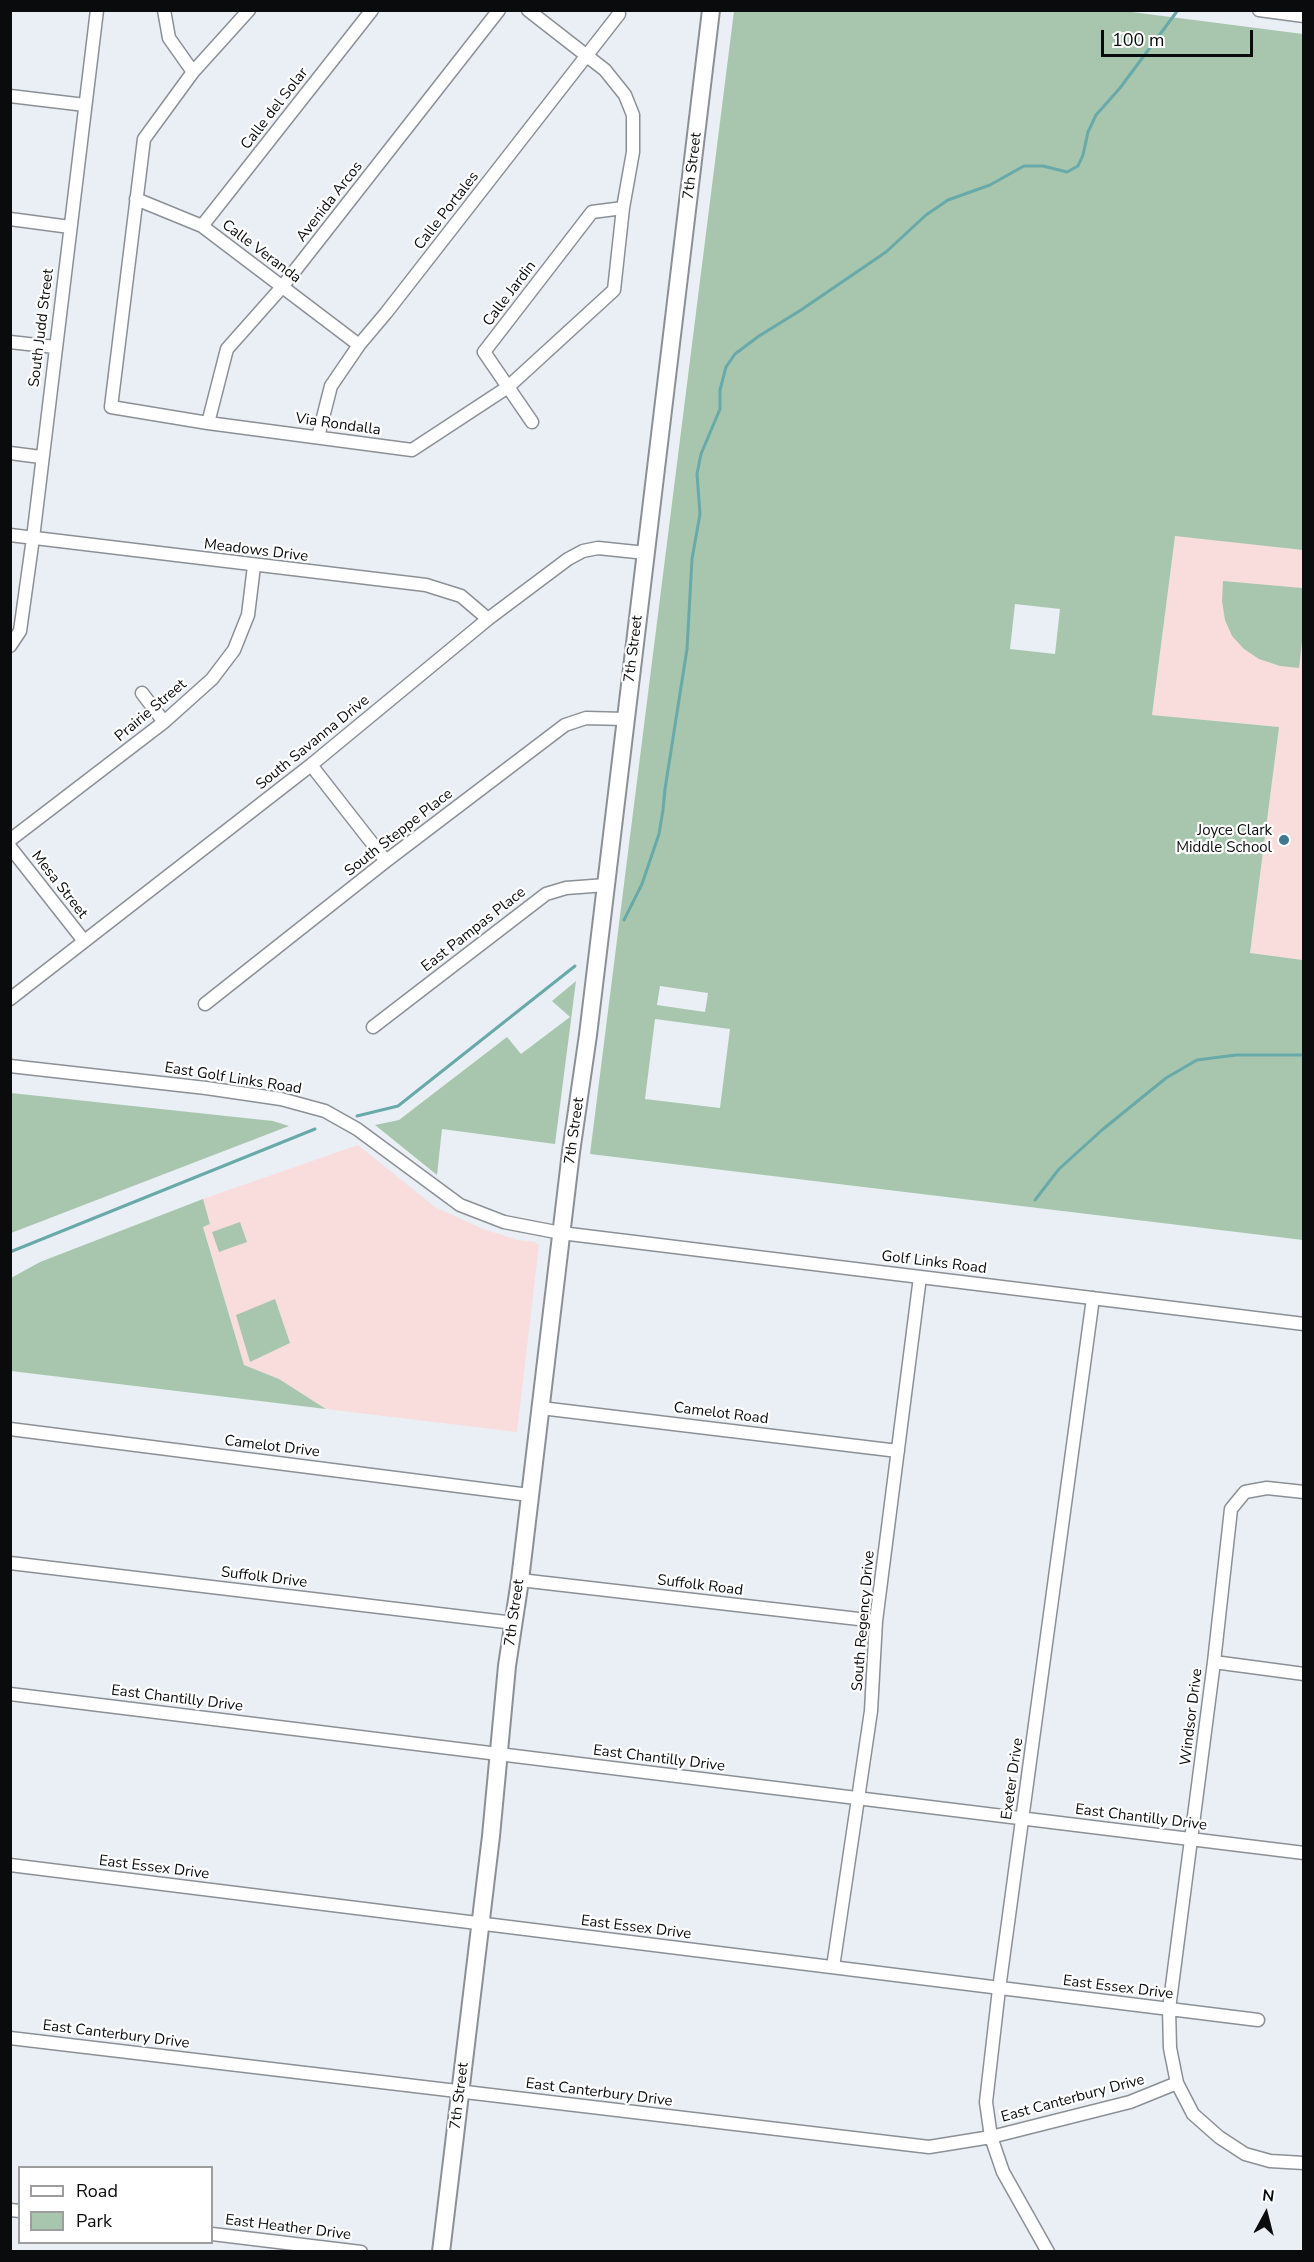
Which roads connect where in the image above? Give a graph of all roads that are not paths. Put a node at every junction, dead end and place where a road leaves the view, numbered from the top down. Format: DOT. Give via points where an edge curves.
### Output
graph roads {
  1 [pos="97,10"];
  2 [pos="164,10"];
  3 [pos="249,10"];
  4 [pos="372,10"];
  5 [pos="500,10"];
  6 [pos="528,10"];
  7 [pos="711,10"];
  8 [pos="1259,10"];
  9 [pos="620,14"];
  10 [pos="1304,16"];
  11 [pos="585,56"];
  12 [pos="193,72"];
  13 [pos="10,96"];
  14 [pos="85,105"];
  15 [pos="136,199"];
  16 [pos="623,208"];
  17 [pos="10,219"];
  18 [pos="202,226"];
  19 [pos="70,227"];
  20 [pos="282,287"];
  21 [pos="10,342"];
  22 [pos="359,345"];
  23 [pos="55,347"];
  24 [pos="508,387"];
  25 [pos="532,422"];
  26 [pos="207,423"];
  27 [pos="318,436"];
  28 [pos="10,453"];
  29 [pos="41,457"];
  30 [pos="10,535"];
  31 [pos="33,538"];
  32 [pos="646,553"];
  33 [pos="254,566"];
  34 [pos="488,619"];
  35 [pos="10,646"];
  36 [pos="142,693"];
  37 [pos="625,719"];
  38 [pos="164,722"];
  39 [pos="311,765"];
  40 [pos="10,840"];
  41 [pos="10,847"];
  42 [pos="387,861"];
  43 [pos="606,885"];
  44 [pos="84,941"];
  45 [pos="10,999"];
  46 [pos="205,1004"];
  47 [pos="373,1027"];
  48 [pos="10,1066"];
  49 [pos="561,1233"];
  50 [pos="920,1277"];
  51 [pos="1093,1298"];
  52 [pos="1304,1324"];
  53 [pos="541,1407"];
  54 [pos="10,1429"];
  55 [pos="898,1450"];
  56 [pos="1304,1492"];
  57 [pos="529,1495"];
  58 [pos="10,1563"];
  59 [pos="520,1580"];
  60 [pos="876,1621"];
  61 [pos="514,1623"];
  62 [pos="1215,1662"];
  63 [pos="1304,1674"];
  64 [pos="10,1694"];
  65 [pos="498,1754"];
  66 [pos="858,1798"];
  67 [pos="1023,1818"];
  68 [pos="1192,1840"];
  69 [pos="1304,1853"];
  70 [pos="10,1865"];
  71 [pos="481,1924"];
  72 [pos="833,1967"];
  73 [pos="999,1989"];
  74 [pos="1169,2009"];
  75 [pos="1258,2020"];
  76 [pos="10,2038"];
  77 [pos="1177,2083"];
  78 [pos="460,2091"];
  79 [pos="991,2137"];
  80 [pos="1304,2163"];
  81 [pos="213,2234"];
  82 [pos="361,2252"];
  83 [pos="441,2252"];
  84 [pos="1048,2252"];
  1 -- 14 [label="street, South Judd Street"];
  2 -- 12 [label="street" via="169,38"];
  3 -- 12 [label="street, Via Rondalla"];
  4 -- 18 [label="street, Calle del Solar"];
  5 -- 20 [label="street, Avenida Arcos"];
  6 -- 11 [label="street, Via Rondalla"];
  7 -- 32 [label="main road, 7th Street"];
  8 -- 10 [label="street"];
  9 -- 11 [label="street, Calle Portales"];
  11 -- 16 [label="street, Via Rondalla" via="605,70 625,95 633,115 633,152"];
  11 -- 22 [label="street, Calle Portales"];
  12 -- 15 [label="street, Via Rondalla" via="144,139"];
  13 -- 14 [label="street"];
  14 -- 19 [label="street, South Judd Street"];
  15 -- 18 [label="street, Calle Veranda"];
  15 -- 26 [label="street, Via Rondalla" via="111,407"];
  16 -- 24 [label="street, Via Rondalla" via="614,290"];
  16 -- 24 [label="street, Calle Jardin" via="592,212 484,352"];
  17 -- 19 [label="street"];
  18 -- 20 [label="street, Calle Veranda"];
  19 -- 23 [label="street, South Judd Street"];
  20 -- 22 [label="street, Calle Veranda"];
  20 -- 26 [label="street, Avenida Arcos" via="227,349"];
  21 -- 23 [label="street"];
  22 -- 27 [label="street, Calle Portales" via="331,386"];
  23 -- 29 [label="street, South Judd Street"];
  24 -- 25 [label="street, Calle Jardin"];
  24 -- 27 [label="street, Via Rondalla" via="412,450"];
  26 -- 27 [label="street, Via Rondalla"];
  28 -- 29 [label="street"];
  29 -- 31 [label="street, South Judd Street"];
  30 -- 31 [label="street, Meadows Drive"];
  31 -- 33 [label="street, Meadows Drive"];
  31 -- 35 [label="street, South Judd Street" via="20,631"];
  32 -- 34 [label="street, South Savanna Drive" via="598,548 583,551"];
  32 -- 37 [label="main road, 7th Street"];
  33 -- 34 [label="street, Meadows Drive" via="426,585 461,596"];
  33 -- 38 [label="street, Prairie Street" via="248,615 234,650 212,679"];
  34 -- 39 [label="street, South Savanna Drive"];
  36 -- 38 [label="street"];
  37 -- 42 [label="street, South Steppe Place" via="586,718 565,725"];
  37 -- 43 [label="main road, 7th Street"];
  38 -- 40 [label="street, Prairie Street"];
  39 -- 42 [label="street"];
  39 -- 44 [label="street, South Savanna Drive"];
  41 -- 44 [label="street, Mesa Street"];
  42 -- 46 [label="street, South Steppe Place"];
  43 -- 47 [label="street, East Pampas Place" via="546,894"];
  43 -- 49 [label="main road, 7th Street"];
  44 -- 45 [label="street, South Savanna Drive"];
  48 -- 49 [label="street, East Golf Links Road" via="206,1088 281,1099 325,1111 357,1129 460,1205 504,1222"];
  49 -- 50 [label="street, Golf Links Road"];
  49 -- 53 [label="main road, 7th Street"];
  50 -- 51 [label="street, Golf Links Road"];
  50 -- 55 [label="street, South Regency Drive"];
  51 -- 52 [label="street, Golf Links Road"];
  51 -- 67 [label="street, Exeter Drive"];
  53 -- 55 [label="street, Camelot Road"];
  53 -- 57 [label="main road, 7th Street"];
  54 -- 57 [label="street, Camelot Drive"];
  55 -- 60 [label="street, South Regency Drive"];
  56 -- 62 [label="street, Windsor Drive" via="1267,1488 1245,1492 1231,1509"];
  57 -- 59 [label="main road, 7th Street"];
  58 -- 61 [label="street, Suffolk Drive"];
  59 -- 60 [label="street, Suffolk Road"];
  59 -- 61 [label="main road, 7th Street"];
  60 -- 66 [label="street, South Regency Drive" via="871,1711"];
  61 -- 65 [label="main road, 7th Street"];
  62 -- 63 [label="street"];
  62 -- 68 [label="street, Windsor Drive"];
  64 -- 65 [label="street, East Chantilly Drive"];
  65 -- 66 [label="street, East Chantilly Drive"];
  65 -- 71 [label="main road, 7th Street"];
  66 -- 67 [label="street, East Chantilly Drive"];
  66 -- 72 [label="street, South Regency Drive"];
  67 -- 68 [label="street, East Chantilly Drive"];
  67 -- 73 [label="street, Exeter Drive"];
  68 -- 69 [label="street, East Chantilly Drive"];
  68 -- 74 [label="street, Windsor Drive"];
  70 -- 71 [label="street, East Essex Drive"];
  71 -- 72 [label="street, East Essex Drive"];
  71 -- 78 [label="main road, 7th Street"];
  72 -- 73 [label="street, East Essex Drive"];
  73 -- 74 [label="street, East Essex Drive"];
  73 -- 79 [label="street, Exeter Drive" via="986,2102"];
  74 -- 75 [label="street, East Essex Drive"];
  74 -- 77 [label="street, Windsor Drive" via="1170,2048"];
  76 -- 78 [label="street, East Canterbury Drive"];
  77 -- 79 [label="street, East Canterbury Drive" via="1130,2102"];
  77 -- 80 [label="street, Windsor Drive" via="1193,2114 1245,2154 1270,2161"];
  78 -- 79 [label="street, East Canterbury Drive" via="929,2148"];
  78 -- 83 [label="main road, 7th Street"];
  79 -- 84 [label="street, Exeter Drive" via="1003,2172"];
  81 -- 82 [label="street, East Heather Drive"];
}
